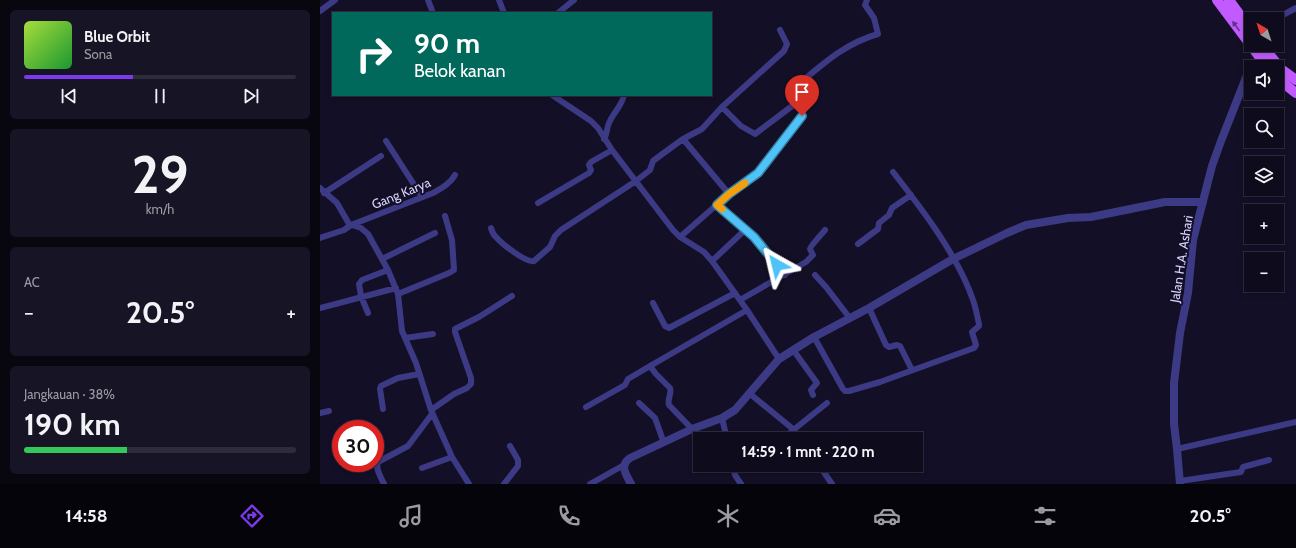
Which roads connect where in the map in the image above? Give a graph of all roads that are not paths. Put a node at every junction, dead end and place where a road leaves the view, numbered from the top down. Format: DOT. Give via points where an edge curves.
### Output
graph roads {
  1 [pos="335,0"];
  2 [pos="428,0"];
  3 [pos="499,0"];
  4 [pos="574,0"];
  5 [pos="867,0"];
  6 [pos="1217,0"];
  7 [pos="1229,0"];
  8 [pos="1296,8"];
  9 [pos="320,11"];
  10 [pos="433,12"];
  11 [pos="504,12"];
  12 [pos="559,12"];
  13 [pos="1284,14"];
  14 [pos="1244,20"];
  15 [pos="780,30"];
  16 [pos="1266,60"];
  17 [pos="1284,71"];
  18 [pos="1244,80"];
  19 [pos="1296,80"];
  20 [pos="1284,84"];
  21 [pos="1296,93"];
  22 [pos="554,96"];
  23 [pos="624,96"];
  24 [pos="800,100"];
  25 [pos="722,107"];
  26 [pos="604,139"];
  27 [pos="683,139"];
  28 [pos="386,140"];
  29 [pos="612,150"];
  30 [pos="381,156"];
  31 [pos="893,172"];
  32 [pos="455,175"];
  33 [pos="636,181"];
  34 [pos="322,190"];
  35 [pos="729,194"];
  36 [pos="912,196"];
  37 [pos="422,198"];
  38 [pos="1203,202"];
  39 [pos="538,203"];
  40 [pos="717,205"];
  41 [pos="445,216"];
  42 [pos="351,225"];
  43 [pos="491,228"];
  44 [pos="746,229"];
  45 [pos="825,230"];
  46 [pos="435,233"];
  47 [pos="320,238"];
  48 [pos="680,238"];
  49 [pos="858,244"];
  50 [pos="382,259"];
  51 [pos="953,259"];
  52 [pos="712,261"];
  53 [pos="388,270"];
  54 [pos="785,275"];
  55 [pos="815,275"];
  56 [pos="397,291"];
  57 [pos="735,293"];
  58 [pos="361,296"];
  59 [pos="512,296"];
  60 [pos="740,300"];
  61 [pos="653,303"];
  62 [pos="320,308"];
  63 [pos="869,308"];
  64 [pos="747,310"];
  65 [pos="368,313"];
  66 [pos="849,317"];
  67 [pos="433,334"];
  68 [pos="814,337"];
  69 [pos="405,338"];
  70 [pos="794,351"];
  71 [pos="779,359"];
  72 [pos="650,366"];
  73 [pos="912,370"];
  74 [pos="419,374"];
  75 [pos="749,393"];
  76 [pos="813,395"];
  77 [pos="639,403"];
  78 [pos="827,403"];
  79 [pos="586,407"];
  80 [pos="383,409"];
  81 [pos="330,411"];
  82 [pos="431,412"];
  83 [pos="320,413"];
  84 [pos="722,418"];
  85 [pos="1296,422"];
  86 [pos="692,429"];
  87 [pos="793,429"];
  88 [pos="725,432"];
  89 [pos="790,432"];
  90 [pos="795,432"];
  91 [pos="664,443"];
  92 [pos="510,446"];
  93 [pos="1178,449"];
  94 [pos="452,457"];
  95 [pos="1269,460"];
  96 [pos="624,465"];
  97 [pos="422,468"];
  98 [pos="734,472"];
  99 [pos="824,472"];
  100 [pos="1180,482"];
  101 [pos="384,484"];
  102 [pos="469,484"];
  103 [pos="504,484"];
  104 [pos="590,484"];
  105 [pos="631,484"];
  106 [pos="741,484"];
  107 [pos="831,484"];
  1 -- 9 [label="street"];
  2 -- 10 [label="street"];
  3 -- 11 [label="street"];
  4 -- 12 [label="street"];
  5 -- 24 [label="street" via="865,5 874,18 878,34 848,46 832,56 796,87"];
  16 -- 6 [label="main road, one-way"];
  7 -- 14 [label="main road"];
  8 -- 13 [label="street"];
  15 -- 25 [label="street" via="787,42 786,48"];
  17 -- 19 [label="main road"];
  18 -- 38 [label="street, Jalan H.A. Ashari" via="1222,136"];
  20 -- 21 [label="main road"];
  22 -- 26 [label="street" via="591,121"];
  23 -- 26 [label="street" via="609,123 608,134"];
  24 -- 25 [label="street" via="754,134 741,126"];
  24 -- 35 [label="street" via="803,112 797,123 758,173"];
  25 -- 27 [label="street" via="702,129"];
  26 -- 29 [label="street"];
  27 -- 33 [label="street" via="654,161 650,169"];
  27 -- 35 [label="street"];
  28 -- 37 [label="street"];
  29 -- 33 [label="street"];
  29 -- 39 [label="street" via="591,162 589,174"];
  30 -- 34 [label="street"];
  31 -- 36 [label="street"];
  32 -- 37 [label="street, Gang Karya" via="442,189"];
  33 -- 43 [label="street" via="561,230 550,247 534,261 527,260 495,237"];
  33 -- 48 [label="street"];
  34 -- 42 [label="street" via="337,203"];
  35 -- 40 [label="street"];
  36 -- 49 [label="street" via="891,210 879,223 878,229"];
  36 -- 51 [label="street"];
  37 -- 42 [label="street, Gang Karya"];
  38 -- 51 [label="street" via="1165,202 1091,216 1026,224"];
  38 -- 93 [label="street, Jalan H.A. Ashari" via="1193,240 1174,384 1174,424"];
  40 -- 44 [label="street"];
  40 -- 48 [label="street"];
  41 -- 56 [label="street" via="452,240 454,270"];
  42 -- 47 [label="street, Gang Karya"];
  42 -- 50 [label="street" via="368,234"];
  44 -- 52 [label="street"];
  44 -- 54 [label="street"];
  45 -- 54 [label="street" via="810,246 813,255"];
  46 -- 50 [label="street"];
  48 -- 52 [label="street" via="704,252"];
  50 -- 53 [label="street"];
  51 -- 63 [label="street"];
  51 -- 73 [label="street" via="973,300 979,325 972,332 976,345 974,348"];
  52 -- 57 [label="street"];
  53 -- 56 [label="street"];
  53 -- 58 [label="street" via="360,283 358,287"];
  54 -- 60 [label="street"];
  55 -- 66 [label="street"];
  56 -- 58 [label="street"];
  56 -- 69 [label="street" via="401,327"];
  57 -- 60 [label="street"];
  57 -- 61 [label="street" via="669,328 665,326"];
  58 -- 62 [label="street"];
  58 -- 65 [label="street"];
  59 -- 82 [label="street" via="455,329 471,384"];
  60 -- 64 [label="street"];
  63 -- 66 [label="street"];
  63 -- 73 [label="street" via="886,345 900,346"];
  64 -- 71 [label="street"];
  64 -- 72 [label="street"];
  66 -- 68 [label="street"];
  67 -- 69 [label="street"];
  68 -- 70 [label="street"];
  68 -- 73 [label="street" via="845,391"];
  69 -- 74 [label="street"];
  70 -- 71 [label="street"];
  70 -- 76 [label="street" via="816,383 811,390"];
  71 -- 75 [label="street"];
  72 -- 79 [label="street" via="628,379 625,385"];
  72 -- 86 [label="street" via="671,390 669,405"];
  74 -- 80 [label="street" via="398,378 381,386"];
  74 -- 82 [label="street"];
  75 -- 84 [label="street" via="734,410"];
  75 -- 87 [label="street"];
  77 -- 91 [label="street" via="655,418"];
  78 -- 87 [label="street"];
  81 -- 83 [label="street"];
  82 -- 94 [label="street"];
  82 -- 101 [label="street" via="408,446 378,462 378,471"];
  84 -- 86 [label="street"];
  84 -- 88 [label="street"];
  85 -- 93 [label="street"];
  86 -- 91 [label="street"];
  87 -- 89 [label="street"];
  87 -- 90 [label="street"];
  91 -- 96 [label="street" via="630,458"];
  92 -- 103 [label="street" via="518,460 518,466"];
  93 -- 100 [label="street, Jalan H.A. Ashari"];
  94 -- 97 [label="street"];
  94 -- 102 [label="street"];
  95 -- 100 [label="street" via="1244,467 1241,472"];
  96 -- 104 [label="street"];
  96 -- 105 [label="street"];
  98 -- 106 [label="street"];
  99 -- 107 [label="street"];
}
